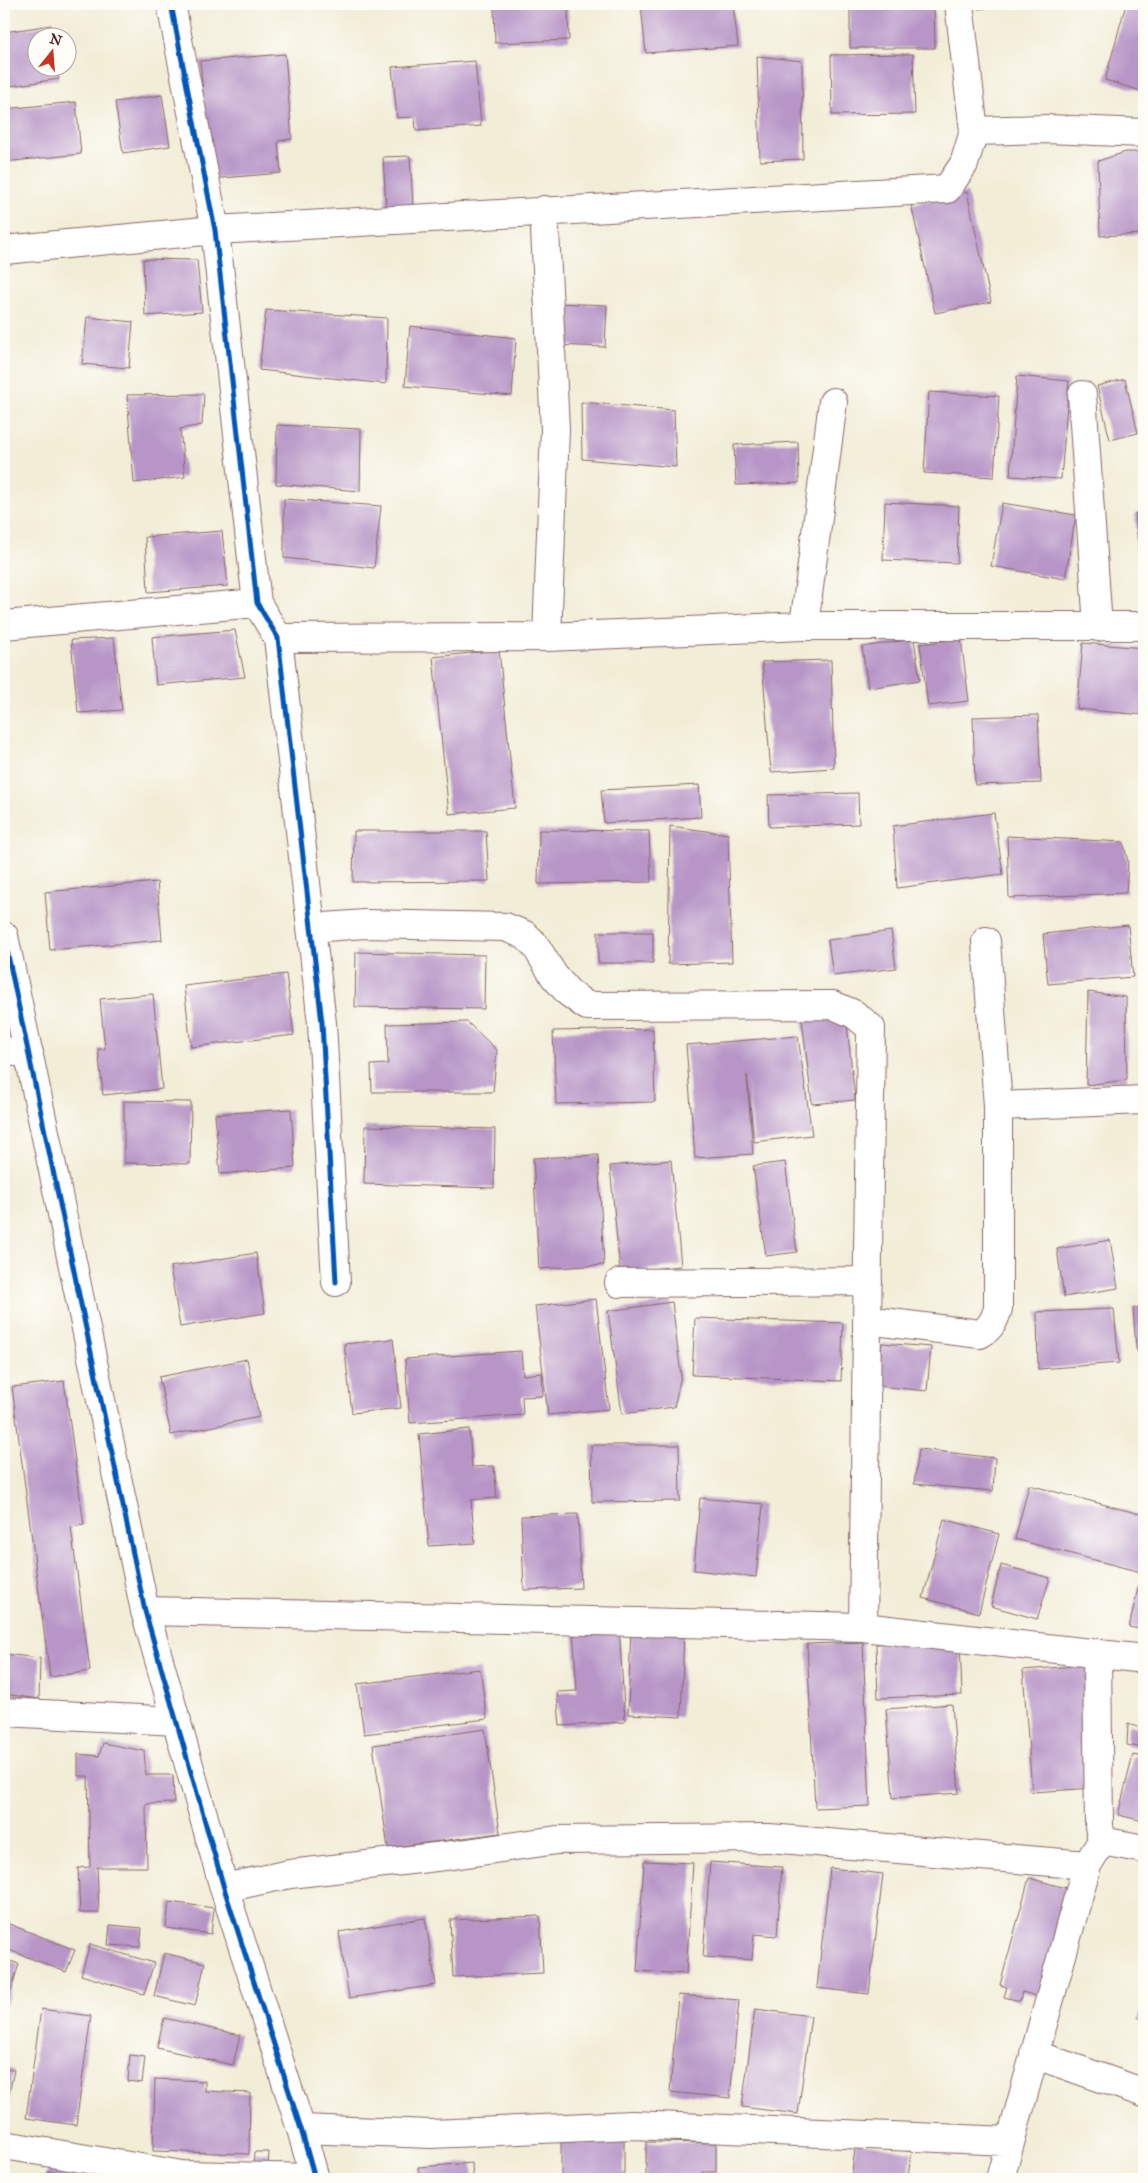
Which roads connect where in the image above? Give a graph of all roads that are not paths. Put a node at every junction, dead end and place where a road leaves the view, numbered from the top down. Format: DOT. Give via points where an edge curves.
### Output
graph roads {
  1 [pos="171,4"];
  2 [pos="959,4"];
  3 [pos="974,131"];
  4 [pos="1144,133"];
  5 [pos="544,210"];
  6 [pos="215,230"];
  7 [pos="4,250"];
  8 [pos="1082,395"];
  9 [pos="833,402"];
  10 [pos="257,603"];
  11 [pos="4,625"];
  12 [pos="804,626"];
  13 [pos="1144,626"];
  14 [pos="1098,627"];
  15 [pos="548,637"];
  16 [pos="278,638"];
  17 [pos="311,928"];
  18 [pos="4,936"];
  19 [pos="986,941"];
  20 [pos="16,1052"];
  21 [pos="1144,1100"];
  22 [pos="998,1106"];
  23 [pos="868,1281"];
  24 [pos="336,1282"];
  25 [pos="619,1283"];
  26 [pos="867,1320"];
  27 [pos="146,1610"];
  28 [pos="863,1627"];
  29 [pos="1096,1653"];
  30 [pos="1144,1659"];
  31 [pos="4,1712"];
  32 [pos="177,1721"];
  33 [pos="1102,1841"];
  34 [pos="1144,1849"];
  35 [pos="1087,1866"];
  36 [pos="224,1888"];
  37 [pos="1034,2054"];
  38 [pos="1144,2093"];
  39 [pos="301,2129"];
  40 [pos="1010,2141"];
  41 [pos="4,2145"];
  42 [pos="315,2179"];
  43 [pos="1000,2179"];
  1 -- 6 [label="street"];
  2 -- 3 [label="street"];
  3 -- 4 [label="street" via="1047,129"];
  3 -- 5 [label="street" via="964,164 947,189"];
  5 -- 6 [label="street"];
  5 -- 15 [label="street" via="555,429"];
  6 -- 7 [label="street"];
  6 -- 10 [label="street"];
  8 -- 14 [label="street"];
  9 -- 12 [label="street"];
  10 -- 11 [label="street"];
  10 -- 16 [label="street"];
  12 -- 14 [label="street"];
  12 -- 15 [label="street"];
  13 -- 14 [label="street"];
  15 -- 16 [label="street"];
  16 -- 17 [label="street"];
  17 -- 23 [label="street" via="365,924 504,927 525,935 554,976 587,1006 833,1005 854,1014 871,1028"];
  17 -- 24 [label="street" via="322,1023"];
  18 -- 20 [label="street"];
  19 -- 22 [label="street"];
  20 -- 27 [label="street"];
  21 -- 22 [label="street"];
  22 -- 26 [label="street" via="998,1309 989,1329 980,1334"];
  23 -- 25 [label="street"];
  23 -- 26 [label="street"];
  26 -- 28 [label="street"];
  27 -- 28 [label="street"];
  27 -- 32 [label="street"];
  28 -- 29 [label="street"];
  29 -- 30 [label="street"];
  29 -- 33 [label="street" via="1099,1826"];
  31 -- 32 [label="street"];
  32 -- 36 [label="street"];
  33 -- 34 [label="street"];
  33 -- 35 [label="street"];
  35 -- 36 [label="street" via="769,1838 557,1840 290,1874"];
  35 -- 37 [label="street"];
  36 -- 39 [label="street"];
  37 -- 38 [label="street"];
  37 -- 40 [label="street"];
  39 -- 40 [label="street" via="430,2134 632,2125"];
  39 -- 42 [label="street"];
  40 -- 43 [label="street"];
  41 -- 42 [label="street" via="182,2175"];
}
